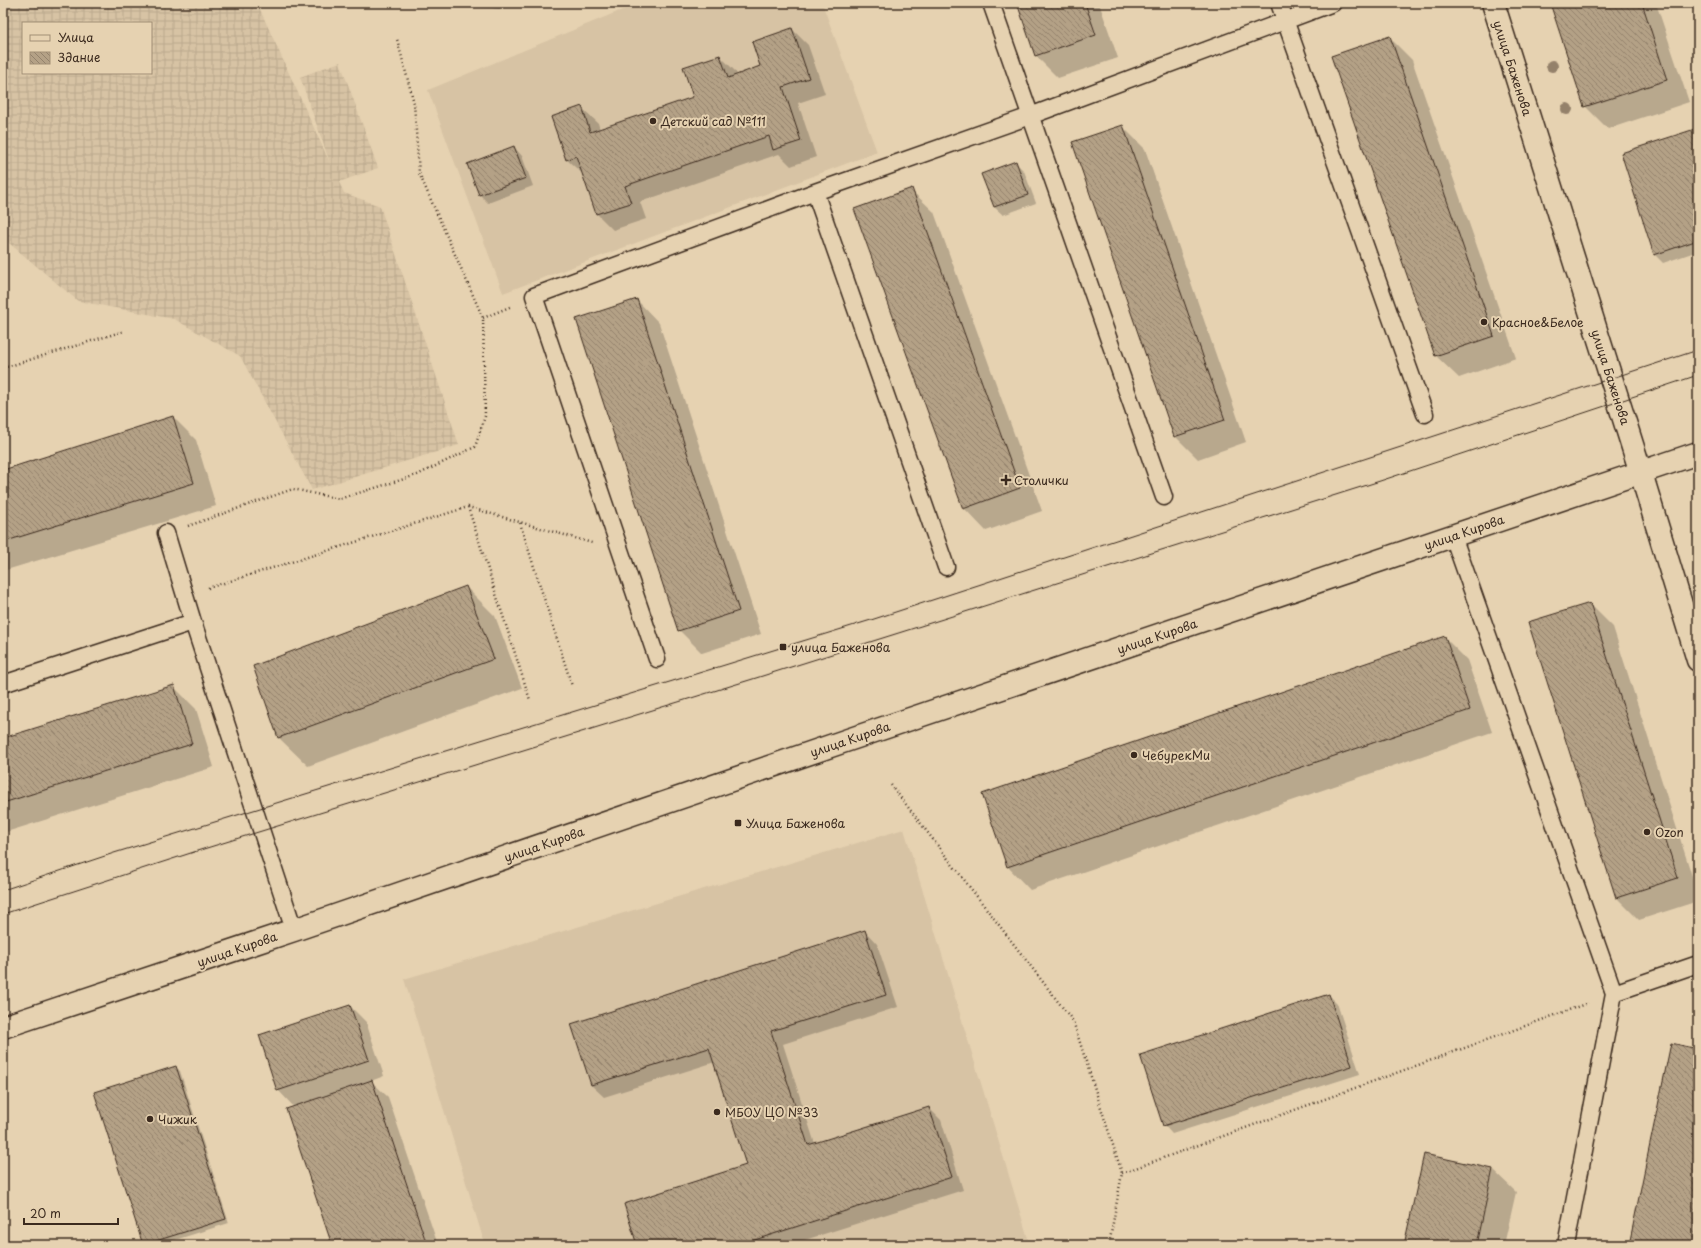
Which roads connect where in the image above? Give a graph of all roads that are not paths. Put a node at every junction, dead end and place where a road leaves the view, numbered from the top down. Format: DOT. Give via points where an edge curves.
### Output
graph roads {
  1 [pos="991,3"];
  2 [pos="1279,3"];
  3 [pos="1333,3"];
  4 [pos="1493,3"];
  5 [pos="1285,21"];
  6 [pos="1030,116"];
  7 [pos="815,192"];
  8 [pos="1425,414"];
  9 [pos="1698,454"];
  10 [pos="1641,472"];
  11 [pos="1164,497"];
  12 [pos="166,533"];
  13 [pos="1453,536"];
  14 [pos="946,567"];
  15 [pos="193,622"];
  16 [pos="657,658"];
  17 [pos="1698,660"];
  18 [pos="3,684"];
  19 [pos="294,930"];
  20 [pos="1698,964"];
  21 [pos="1614,993"];
  22 [pos="3,1027"];
  23 [pos="1566,1245"];
  1 -- 6 [label="lane"];
  2 -- 5 [label="lane"];
  3 -- 5 [label="lane"];
  4 -- 10 [label="street, улица Баженова"];
  5 -- 6 [label="lane"];
  5 -- 8 [label="lane"];
  6 -- 7 [label="lane"];
  6 -- 11 [label="lane"];
  7 -- 14 [label="lane"];
  7 -- 16 [label="lane" via="534,296"];
  9 -- 10 [label="street, улица Кирова"];
  10 -- 13 [label="street, улица Кирова"];
  10 -- 17 [label="street, улица Баженова"];
  12 -- 15 [label="lane"];
  13 -- 19 [label="street, улица Кирова" via="840,742"];
  13 -- 21 [label="lane"];
  15 -- 18 [label="lane"];
  15 -- 19 [label="lane"];
  19 -- 22 [label="street, улица Кирова"];
  20 -- 21 [label="lane"];
  21 -- 23 [label="lane"];
}
